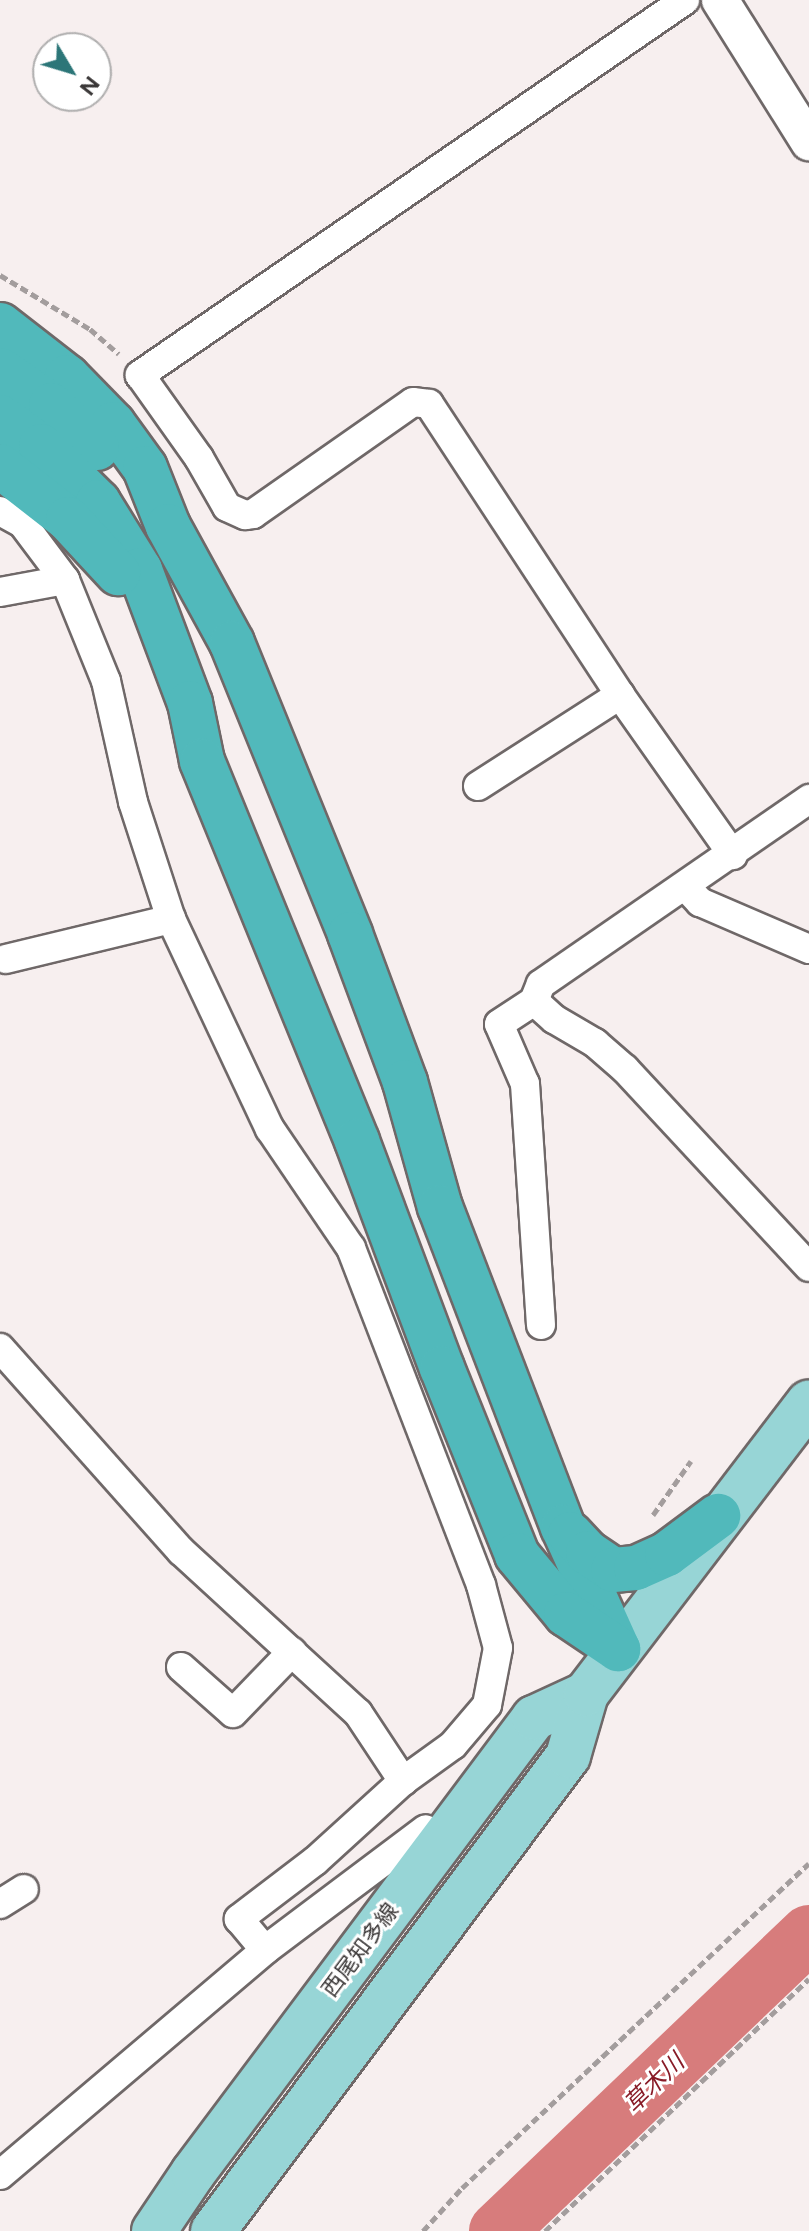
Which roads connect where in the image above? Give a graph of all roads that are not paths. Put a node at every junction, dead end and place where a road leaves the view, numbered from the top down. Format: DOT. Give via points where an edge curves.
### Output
graph roads {
  1 [pos="685,0"];
  2 [pos="720,0"];
  3 [pos="809,142"];
  4 [pos="0,325"];
  5 [pos="0,370"];
  6 [pos="0,417"];
  7 [pos="0,466"];
  8 [pos="0,511"];
  9 [pos="168,526"];
  10 [pos="65,580"];
  11 [pos="0,592"];
  12 [pos="164,631"];
  13 [pos="620,695"];
  14 [pos="478,786"];
  15 [pos="809,799"];
  16 [pos="733,855"];
  17 [pos="686,887"];
  18 [pos="171,919"];
  19 [pos="809,949"];
  20 [pos="2,951"];
  21 [pos="534,1001"];
  22 [pos="809,1267"];
  23 [pos="541,1325"];
  24 [pos="0,1348"];
  25 [pos="809,1402"];
  26 [pos="718,1516"];
  27 [pos="563,1527"];
  28 [pos="618,1649"];
  29 [pos="292,1652"];
  30 [pos="181,1667"];
  31 [pos="586,1694"];
  32 [pos="403,1781"];
  33 [pos="426,1829"];
  34 [pos="24,1889"];
  35 [pos="0,1904"];
  36 [pos="265,1950"];
  37 [pos="0,2175"];
  38 [pos="154,2231"];
  39 [pos="213,2231"];
  1 -- 13 [label="street" via="140,375 227,507 245,515 413,402 426,402"];
  2 -- 3 [label="street"];
  4 -- 9 [label="highway" via="67,377 113,424 145,468"];
  5 -- 9 [label="highway" via="84,433"];
  6 -- 12 [label="highway" via="41,446 98,502 140,570"];
  7 -- 12 [label="highway" via="96,545"];
  8 -- 10 [label="street" via="23,524"];
  9 -- 27 [label="highway" via="232,643 350,934 405,1082 440,1207"];
  10 -- 11 [label="street"];
  10 -- 18 [label="street" via="106,681 133,802"];
  12 -- 28 [label="highway" via="190,703 202,761 517,1555 566,1614"];
  13 -- 14 [label="street"];
  13 -- 16 [label="street"];
  15 -- 16 [label="street"];
  16 -- 17 [label="street"];
  17 -- 19 [label="street" via="700,902"];
  17 -- 21 [label="street" via="541,984"];
  18 -- 20 [label="street"];
  18 -- 32 [label="street" via="270,1129 351,1248 481,1585 498,1648 487,1705 453,1745"];
  21 -- 22 [label="street" via="625,1069"];
  21 -- 23 [label="street" via="499,1024 525,1084"];
  24 -- 29 [label="street" via="181,1551"];
  25 -- 26 [label="main road, 西尾知多線"];
  26 -- 27 [label="highway" via="667,1554 636,1568 613,1570"];
  26 -- 28 [label="main road, 西尾知多線"];
  27 -- 28 [label="highway"];
  28 -- 31 [label="main road, 西尾知多線"];
  29 -- 30 [label="street" via="233,1713"];
  29 -- 32 [label="street" via="358,1713"];
  31 -- 38 [label="main road, 西尾知多線" via="534,1718"];
  31 -- 39 [label="main road, 西尾知多線" via="568,1756"];
  32 -- 36 [label="street" via="315,1861 239,1919"];
  33 -- 36 [label="street"];
  34 -- 35 [label="street"];
  36 -- 37 [label="street"];
}
